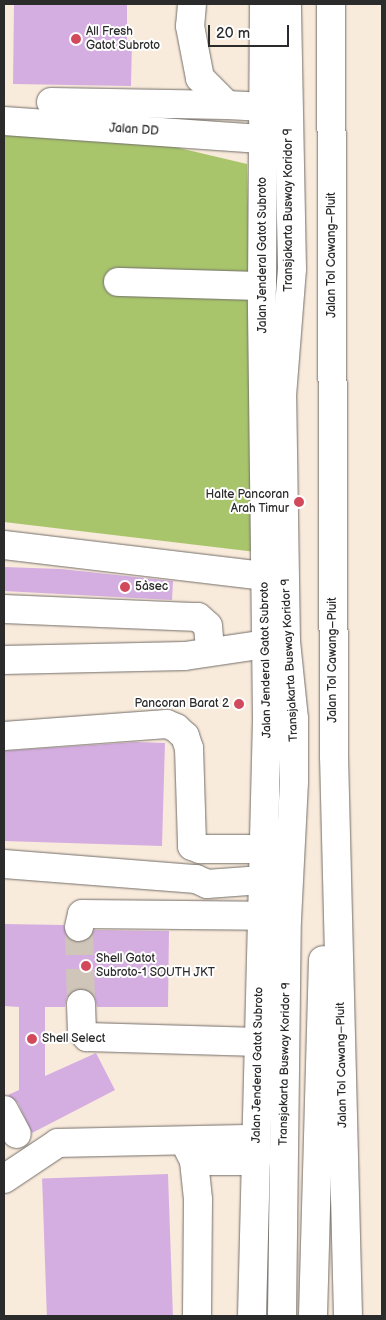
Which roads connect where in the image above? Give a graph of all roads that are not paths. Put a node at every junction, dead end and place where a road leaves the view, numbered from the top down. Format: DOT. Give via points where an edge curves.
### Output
graph roads {
  1 [pos="192,4"];
  2 [pos="264,4"];
  3 [pos="287,4"];
  4 [pos="331,4"];
  5 [pos="52,102"];
  6 [pos="228,105"];
  7 [pos="265,107"];
  8 [pos="4,121"];
  9 [pos="264,139"];
  10 [pos="118,282"];
  11 [pos="262,286"];
  12 [pos="4,545"];
  13 [pos="265,576"];
  14 [pos="4,609"];
  15 [pos="266,644"];
  16 [pos="210,651"];
  17 [pos="4,660"];
  18 [pos="4,736"];
  19 [pos="334,756"];
  20 [pos="264,849"];
  21 [pos="4,864"];
  22 [pos="253,880"];
  23 [pos="260,916"];
  24 [pos="79,927"];
  25 [pos="81,1004"];
  26 [pos="259,1042"];
  27 [pos="4,1110"];
  28 [pos="17,1134"];
  29 [pos="256,1150"];
  30 [pos="189,1151"];
  31 [pos="4,1179"];
  32 [pos="197,1316"];
  33 [pos="252,1316"];
  34 [pos="282,1316"];
  35 [pos="313,1316"];
  36 [pos="348,1316"];
  1 -- 6 [label="main road" via="190,26 200,78"];
  2 -- 7 [label="main road, Jalan Jenderal Gatot Subroto"];
  3 -- 34 [label="main road, Transjakarta Busway Koridor 9" via="292,269 282,396 286,642 294,719 294,781 287,920"];
  4 -- 19 [label="main road, Jalan Tol Cawang–Pluit"];
  5 -- 6 [label="main road"];
  6 -- 7 [label="main road"];
  7 -- 9 [label="main road, Jalan Jenderal Gatot Subroto"];
  8 -- 9 [label="main road, Jalan DD"];
  9 -- 11 [label="main road, Jalan Jenderal Gatot Subroto"];
  10 -- 11 [label="main road"];
  11 -- 13 [label="main road, Jalan Jenderal Gatot Subroto"];
  12 -- 13 [label="main road"];
  13 -- 15 [label="main road, Jalan Jenderal Gatot Subroto"];
  14 -- 16 [label="main road" via="198,617 208,626"];
  15 -- 16 [label="main road"];
  15 -- 20 [label="main road, Jalan Jenderal Gatot Subroto"];
  16 -- 17 [label="main road" via="184,656"];
  18 -- 20 [label="main road" via="172,726 185,736 189,748 192,846 200,849"];
  19 -- 35 [label="main road" via="320,1016"];
  19 -- 36 [label="main road, Jalan Tol Cawang–Pluit"];
  20 -- 22 [label="main road, Jalan Jenderal Gatot Subroto"];
  21 -- 22 [label="main road" via="196,879 220,875"];
  22 -- 23 [label="main road, Jalan Jenderal Gatot Subroto"];
  23 -- 24 [label="main road" via="82,914"];
  23 -- 26 [label="main road, Jalan Jenderal Gatot Subroto"];
  25 -- 26 [label="main road" via="82,1031 87,1037"];
  26 -- 29 [label="main road, Jalan Jenderal Gatot Subroto"];
  27 -- 28 [label="main road"];
  29 -- 30 [label="main road"];
  29 -- 33 [label="main road, Jalan Jenderal Gatot Subroto"];
  30 -- 31 [label="main road" via="58,1143"];
  30 -- 32 [label="main road" via="198,1200"];
}
